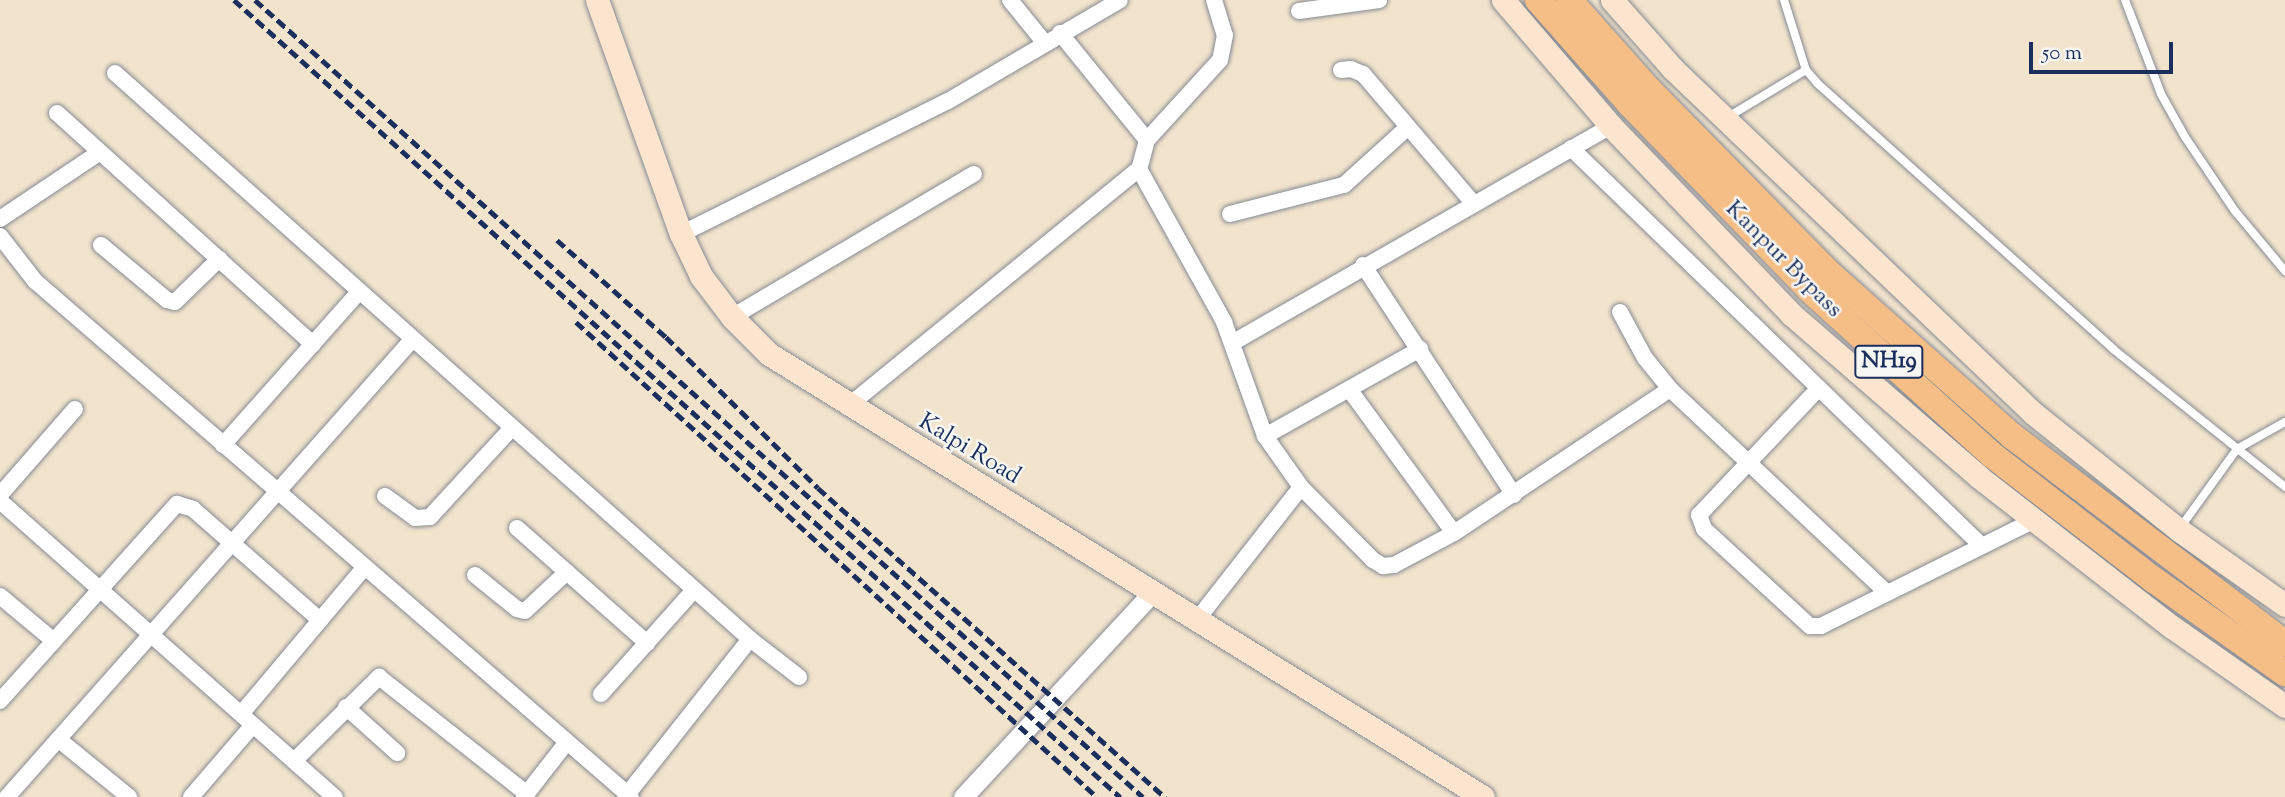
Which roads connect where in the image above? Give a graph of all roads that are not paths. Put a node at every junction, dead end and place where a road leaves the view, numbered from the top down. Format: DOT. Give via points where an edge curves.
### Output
graph roads {
  1 [pos="1010,0"];
  2 [pos="1120,0"];
  3 [pos="1214,0"];
  4 [pos="1378,0"];
  5 [pos="1503,0"];
  6 [pos="1538,0"];
  7 [pos="1569,0"];
  8 [pos="1612,0"];
  9 [pos="1784,0"];
  10 [pos="2125,0"];
  11 [pos="598,1"];
  12 [pos="1300,11"];
  13 [pos="1060,33"];
  14 [pos="1044,42"];
  15 [pos="1805,69"];
  16 [pos="1340,70"];
  17 [pos="115,73"];
  18 [pos="57,113"];
  19 [pos="1725,119"];
  20 [pos="1611,126"];
  21 [pos="1408,127"];
  22 [pos="1147,140"];
  23 [pos="1571,148"];
  24 [pos="100,152"];
  25 [pos="1139,169"];
  26 [pos="974,174"];
  27 [pos="1473,203"];
  28 [pos="1230,214"];
  29 [pos="0,219"];
  30 [pos="681,234"];
  31 [pos="0,236"];
  32 [pos="101,245"];
  33 [pos="219,259"];
  34 [pos="1363,265"];
  35 [pos="2285,271"];
  36 [pos="358,293"];
  37 [pos="1620,312"];
  38 [pos="732,317"];
  39 [pos="411,341"];
  40 [pos="1232,343"];
  41 [pos="313,344"];
  42 [pos="1420,349"];
  43 [pos="1819,388"];
  44 [pos="1349,389"];
  45 [pos="1670,389"];
  46 [pos="847,407"];
  47 [pos="75,409"];
  48 [pos="2285,422"];
  49 [pos="511,429"];
  50 [pos="1265,436"];
  51 [pos="222,445"];
  52 [pos="2237,449"];
  53 [pos="1745,464"];
  54 [pos="1301,487"];
  55 [pos="2285,487"];
  56 [pos="277,491"];
  57 [pos="1514,495"];
  58 [pos="385,496"];
  59 [pos="0,498"];
  60 [pos="2035,520"];
  61 [pos="517,528"];
  62 [pos="2179,530"];
  63 [pos="1454,533"];
  64 [pos="230,542"];
  65 [pos="1982,546"];
  66 [pos="365,567"];
  67 [pos="567,572"];
  68 [pos="475,575"];
  69 [pos="100,589"];
  70 [pos="693,591"];
  71 [pos="1152,593"];
  72 [pos="1887,593"];
  73 [pos="0,596"];
  74 [pos="2285,605"];
  75 [pos="320,620"];
  76 [pos="1196,621"];
  77 [pos="151,632"];
  78 [pos="750,639"];
  79 [pos="54,641"];
  80 [pos="647,643"];
  81 [pos="2285,643"];
  82 [pos="2285,673"];
  83 [pos="799,677"];
  84 [pos="6,682"];
  85 [pos="601,694"];
  86 [pos="0,701"];
  87 [pos="2285,706"];
  88 [pos="346,707"];
  89 [pos="247,720"];
  90 [pos="58,739"];
  91 [pos="567,742"];
  92 [pos="397,753"];
  93 [pos="294,761"];
  94 [pos="12,792"];
  95 [pos="525,795"];
  96 [pos="628,796"];
  97 [pos="29,797"];
  98 [pos="129,797"];
  99 [pos="191,797"];
  100 [pos="335,797"];
  101 [pos="963,797"];
  102 [pos="1483,797"];
  1 -- 14 [label="street"];
  2 -- 13 [label="street"];
  3 -- 22 [label="street" via="1225,35 1220,60"];
  4 -- 12 [label="street"];
  5 -- 20 [label="main road"];
  6 -- 82 [label="highway, Kanpur Bypass / NH19" via="1630,104 1809,289 1983,447 2154,580"];
  7 -- 81 [label="highway, Kanpur Bypass / NH19" via="1649,90 1829,273 2012,436"];
  8 -- 19 [label="main road"];
  9 -- 15 [label="lane"];
  10 -- 35 [label="lane" via="2156,82 2185,137 2235,211"];
  11 -- 30 [label="main road, Kalpi Road"];
  13 -- 14 [label="street"];
  13 -- 22 [label="street"];
  14 -- 30 [label="street" via="948,101"];
  15 -- 19 [label="lane"];
  15 -- 52 [label="lane" via="2113,349"];
  16 -- 21 [label="street" via="1363,74"];
  17 -- 36 [label="street"];
  18 -- 24 [label="street"];
  19 -- 62 [label="main road" via="2033,413"];
  20 -- 23 [label="street"];
  20 -- 60 [label="main road" via="1791,314"];
  21 -- 27 [label="street"];
  21 -- 28 [label="street" via="1344,185"];
  22 -- 25 [label="street"];
  23 -- 27 [label="street"];
  23 -- 43 [label="street"];
  24 -- 29 [label="street"];
  24 -- 33 [label="street"];
  25 -- 40 [label="street"];
  25 -- 46 [label="street"];
  26 -- 38 [label="street"];
  27 -- 34 [label="street"];
  30 -- 38 [label="main road, Kalpi Road" via="701,276"];
  31 -- 51 [label="street" via="35,281"];
  32 -- 33 [label="street" via="167,300 176,302"];
  33 -- 41 [label="street"];
  34 -- 40 [label="street"];
  34 -- 42 [label="street"];
  36 -- 39 [label="street"];
  36 -- 41 [label="street"];
  37 -- 45 [label="street" via="1645,359"];
  38 -- 46 [label="main road, Kalpi Road" via="769,354"];
  39 -- 49 [label="street"];
  39 -- 56 [label="street"];
  40 -- 50 [label="street"];
  41 -- 51 [label="street"];
  42 -- 44 [label="street"];
  42 -- 57 [label="street"];
  43 -- 53 [label="street"];
  43 -- 65 [label="street"];
  44 -- 50 [label="street"];
  44 -- 63 [label="street"];
  45 -- 53 [label="street"];
  45 -- 57 [label="street"];
  46 -- 71 [label="main road, Kalpi Road"];
  47 -- 59 [label="street"];
  48 -- 52 [label="lane"];
  49 -- 58 [label="street" via="430,517 415,518"];
  49 -- 70 [label="street"];
  50 -- 54 [label="street"];
  51 -- 56 [label="street"];
  52 -- 55 [label="lane"];
  52 -- 62 [label="lane"];
  53 -- 72 [label="street"];
  53 -- 72 [label="street" via="1703,508 1699,522 1801,620 1821,626"];
  54 -- 63 [label="street" via="1383,566"];
  54 -- 76 [label="street"];
  56 -- 64 [label="street"];
  56 -- 66 [label="street"];
  57 -- 63 [label="street"];
  59 -- 69 [label="street"];
  60 -- 65 [label="street"];
  60 -- 87 [label="main road" via="2172,627"];
  61 -- 67 [label="street"];
  62 -- 74 [label="main road"];
  64 -- 69 [label="street" via="193,509 177,504"];
  64 -- 75 [label="street"];
  64 -- 77 [label="street"];
  65 -- 72 [label="street"];
  66 -- 75 [label="street"];
  66 -- 91 [label="street"];
  67 -- 68 [label="street" via="526,611 517,609"];
  67 -- 80 [label="street"];
  69 -- 77 [label="street"];
  69 -- 79 [label="street"];
  70 -- 78 [label="street"];
  70 -- 80 [label="street"];
  71 -- 76 [label="main road, Kalpi Road"];
  71 -- 101 [label="street"];
  73 -- 79 [label="street"];
  75 -- 89 [label="street"];
  76 -- 102 [label="main road, Kalpi Road"];
  77 -- 89 [label="street"];
  77 -- 90 [label="street"];
  78 -- 83 [label="street"];
  78 -- 96 [label="street"];
  79 -- 84 [label="street"];
  80 -- 85 [label="street"];
  84 -- 86 [label="street"];
  88 -- 92 [label="street"];
  88 -- 93 [label="street"];
  88 -- 95 [label="street" via="373,679 385,678"];
  89 -- 93 [label="street"];
  89 -- 99 [label="street"];
  90 -- 94 [label="street"];
  90 -- 98 [label="street"];
  91 -- 95 [label="street"];
  91 -- 96 [label="street"];
  93 -- 100 [label="street"];
  94 -- 97 [label="street"];
}
